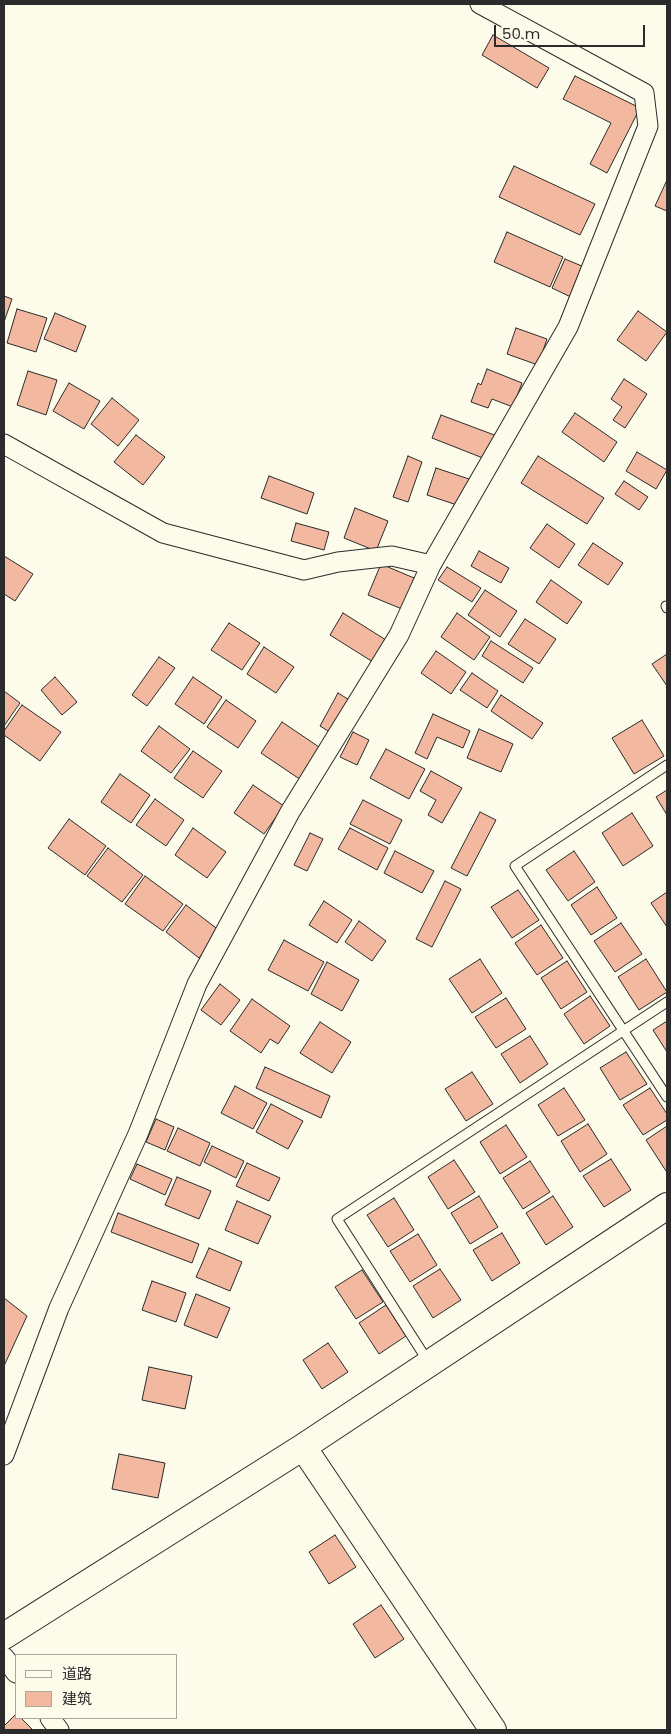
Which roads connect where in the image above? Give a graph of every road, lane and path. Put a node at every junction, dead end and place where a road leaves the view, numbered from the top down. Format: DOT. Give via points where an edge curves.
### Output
graph roads {
  1 [pos="480,4"];
  2 [pos="4,444"];
  3 [pos="431,565"];
  4 [pos="667,765"];
  5 [pos="667,1002"];
  6 [pos="624,1030"];
  7 [pos="667,1097"];
  8 [pos="667,1206"];
  9 [pos="429,1363"];
  10 [pos="303,1446"];
  11 [pos="4,1456"];
  12 [pos="4,1636"];
  13 [pos="4,1657"];
  14 [pos="15,1672"];
  15 [pos="51,1719"];
  16 [pos="59,1730"];
  17 [pos="493,1730"];
  1 -- 3 [label="street" via="644,93 648,126 568,327"];
  2 -- 3 [label="street" via="163,533 304,570 338,562 392,556"];
  3 -- 11 [label="street" via="398,635 290,812 197,984 138,1134 59,1308"];
  4 -- 6 [label="lane" via="515,866"];
  5 -- 6 [label="lane"];
  6 -- 7 [label="lane"];
  6 -- 9 [label="lane" via="337,1219"];
  8 -- 9 [label="street"];
  9 -- 10 [label="street"];
  10 -- 12 [label="street"];
  10 -- 17 [label="street"];
  13 -- 14 [label="street"];
  15 -- 16 [label="street"];
}
